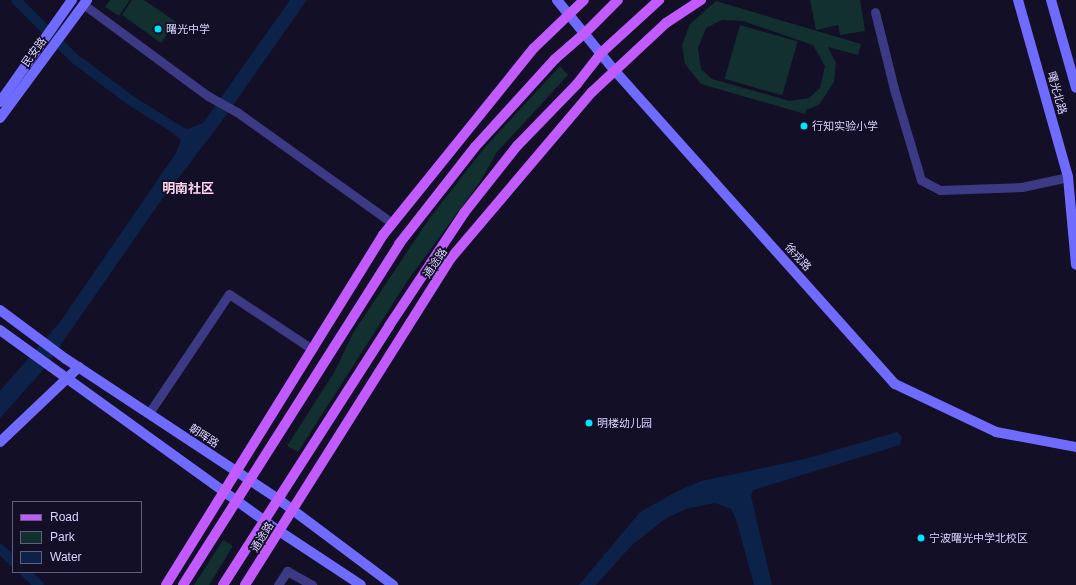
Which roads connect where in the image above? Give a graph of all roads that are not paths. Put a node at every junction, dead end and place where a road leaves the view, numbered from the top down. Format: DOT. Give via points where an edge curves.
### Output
graph roads {
  1 [pos="72,0"];
  2 [pos="557,0"];
  3 [pos="584,0"];
  4 [pos="618,0"];
  5 [pos="659,0"];
  6 [pos="701,0"];
  7 [pos="1018,0"];
  8 [pos="1051,0"];
  9 [pos="85,2"];
  10 [pos="875,12"];
  11 [pos="568,15"];
  12 [pos="584,34"];
  13 [pos="601,53"];
  14 [pos="615,71"];
  15 [pos="1076,88"];
  16 [pos="0,102"];
  17 [pos="0,118"];
  18 [pos="1068,177"];
  19 [pos="392,224"];
  20 [pos="1076,265"];
  21 [pos="0,310"];
  22 [pos="0,330"];
  23 [pos="312,349"];
  24 [pos="79,367"];
  25 [pos="63,375"];
  26 [pos="149,413"];
  27 [pos="0,442"];
  28 [pos="1076,447"];
  29 [pos="237,471"];
  30 [pos="250,480"];
  31 [pos="225,490"];
  32 [pos="278,499"];
  33 [pos="237,500"];
  34 [pos="292,511"];
  35 [pos="265,520"];
  36 [pos="280,531"];
  37 [pos="348,582"];
  38 [pos="166,585"];
  39 [pos="183,585"];
  40 [pos="223,585"];
  41 [pos="246,585"];
  42 [pos="278,585"];
  43 [pos="312,585"];
  44 [pos="360,585"];
  45 [pos="393,585"];
  1 -- 16 [label="main road, 民安路"];
  2 -- 11 [label="main road, 徐戎路"];
  3 -- 11 [label="main road"];
  4 -- 12 [label="main road"];
  5 -- 13 [label="main road, 通途路"];
  6 -- 14 [label="main road, 通途路" via="666,23"];
  7 -- 18 [label="main road, 曙光北路"];
  8 -- 15 [label="main road, 曙光北路"];
  9 -- 17 [label="main road, 民安路"];
  9 -- 19 [label="street" via="208,96 237,112"];
  10 -- 18 [label="street" via="894,89 921,180 940,190 1022,187"];
  11 -- 12 [label="main road, 徐戎路"];
  11 -- 19 [label="main road" via="534,48"];
  12 -- 13 [label="main road, 徐戎路"];
  12 -- 30 [label="main road" via="555,59 474,147 399,244"];
  13 -- 14 [label="main road, 徐戎路"];
  13 -- 32 [label="main road, 通途路" via="577,84 517,146 464,213"];
  14 -- 28 [label="main road, 徐戎路" via="894,384 996,432"];
  14 -- 34 [label="main road, 通途路" via="592,92 452,258"];
  18 -- 20 [label="main road, 曙光北路"];
  19 -- 23 [label="main road"];
  21 -- 24 [label="main road, 朝晖路"];
  22 -- 25 [label="main road"];
  23 -- 26 [label="street" via="229,294"];
  23 -- 29 [label="main road"];
  24 -- 25 [label="main road"];
  24 -- 26 [label="main road, 朝晖路"];
  25 -- 27 [label="main road"];
  25 -- 31 [label="main road"];
  26 -- 29 [label="main road, 朝晖路"];
  29 -- 30 [label="main road, 朝晖路"];
  29 -- 31 [label="main road"];
  30 -- 32 [label="main road, 朝晖路"];
  30 -- 33 [label="main road"];
  31 -- 33 [label="main road"];
  31 -- 38 [label="main road"];
  32 -- 34 [label="main road, 朝晖路"];
  32 -- 35 [label="main road, 通途路"];
  33 -- 35 [label="main road"];
  33 -- 39 [label="main road"];
  34 -- 36 [label="main road, 通途路"];
  34 -- 45 [label="main road, 朝晖路"];
  35 -- 36 [label="main road"];
  35 -- 40 [label="main road, 通途路"];
  36 -- 37 [label="main road"];
  36 -- 41 [label="main road, 通途路"];
  37 -- 44 [label="main road"];
  42 -- 43 [label="street" via="287,571"];
}
